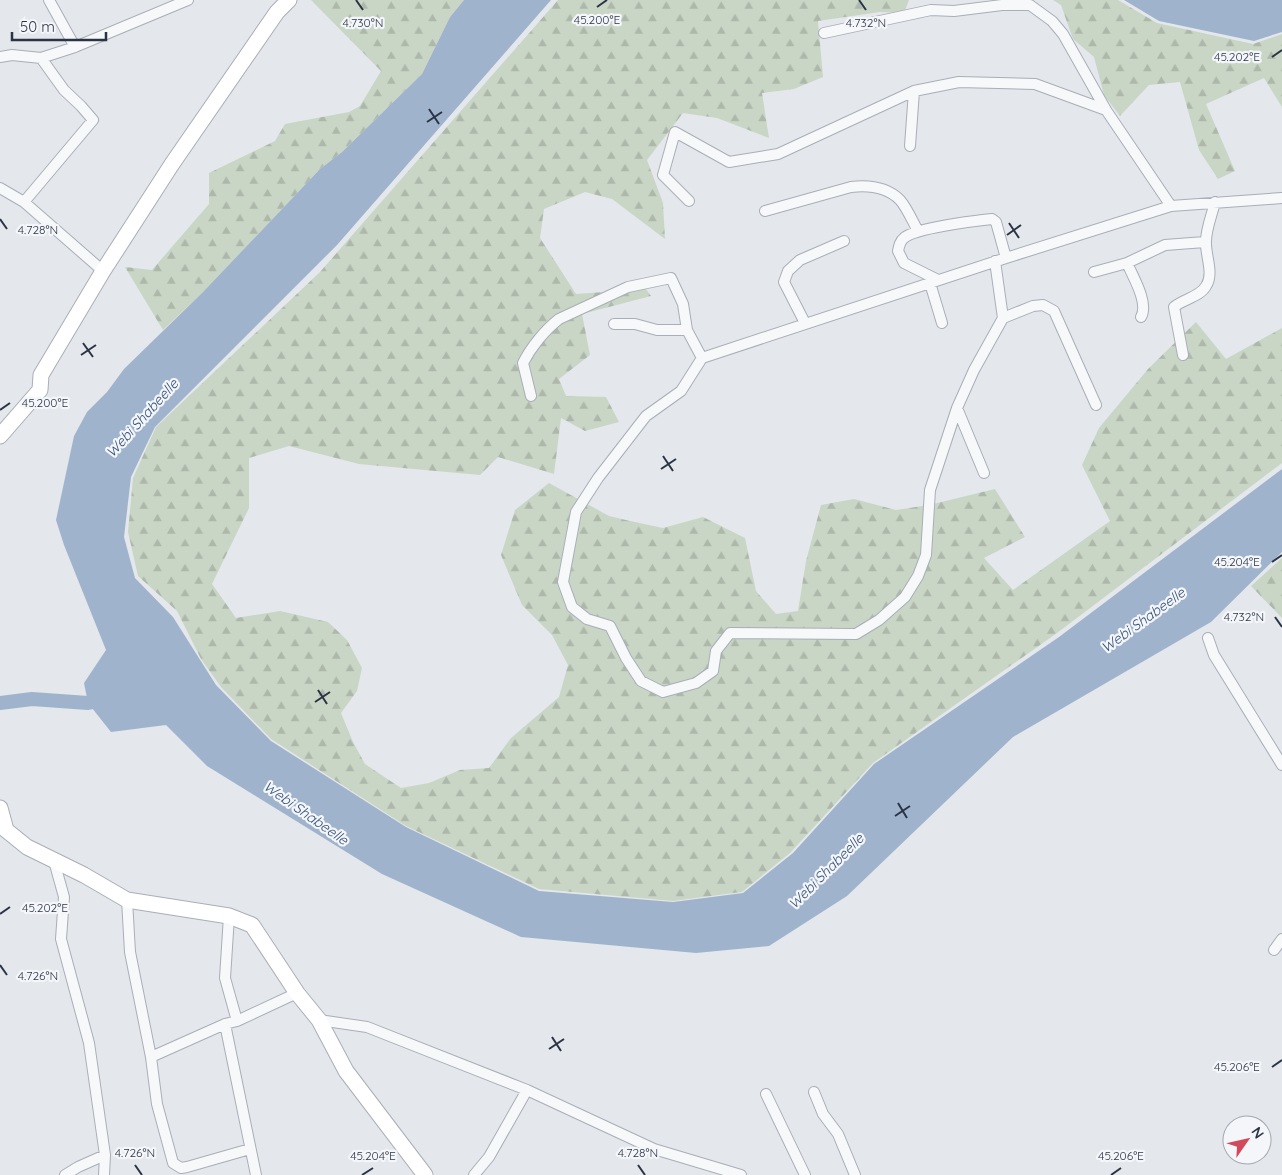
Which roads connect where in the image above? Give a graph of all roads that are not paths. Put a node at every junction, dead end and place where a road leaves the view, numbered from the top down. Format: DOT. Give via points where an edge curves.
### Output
graph roads {
  1 [pos="49,0"];
  2 [pos="188,0"];
  3 [pos="289,0"];
  4 [pos="824,33"];
  5 [pos="75,47"];
  6 [pos="0,57"];
  7 [pos="41,58"];
  8 [pos="914,91"];
  9 [pos="1106,110"];
  10 [pos="910,146"];
  11 [pos="0,188"];
  12 [pos="1282,198"];
  13 [pos="689,200"];
  14 [pos="24,202"];
  15 [pos="1215,202"];
  16 [pos="1171,206"];
  17 [pos="765,212"];
  18 [pos="918,231"];
  19 [pos="844,241"];
  20 [pos="1205,242"];
  21 [pos="1006,258"];
  22 [pos="995,261"];
  23 [pos="1127,263"];
  24 [pos="103,271"];
  25 [pos="1094,272"];
  26 [pos="934,281"];
  27 [pos="1141,317"];
  28 [pos="1004,318"];
  29 [pos="805,323"];
  30 [pos="942,323"];
  31 [pos="614,324"];
  32 [pos="686,330"];
  33 [pos="1183,355"];
  34 [pos="702,358"];
  35 [pos="531,396"];
  36 [pos="1096,405"];
  37 [pos="957,408"];
  38 [pos="0,436"];
  39 [pos="984,473"];
  40 [pos="1208,638"];
  41 [pos="1282,764"];
  42 [pos="0,810"];
  43 [pos="3,833"];
  44 [pos="54,861"];
  45 [pos="127,900"];
  46 [pos="229,916"];
  47 [pos="1282,938"];
  48 [pos="1274,950"];
  49 [pos="297,993"];
  50 [pos="237,1020"];
  51 [pos="319,1020"];
  52 [pos="225,1024"];
  53 [pos="151,1056"];
  54 [pos="527,1090"];
  55 [pos="814,1092"];
  56 [pos="766,1094"];
  57 [pos="250,1148"];
  58 [pos="104,1155"];
  59 [pos="65,1175"];
  60 [pos="104,1175"];
  61 [pos="256,1175"];
  62 [pos="425,1175"];
  63 [pos="474,1175"];
  64 [pos="741,1175"];
  65 [pos="805,1175"];
  66 [pos="855,1175"];
  1 -- 5 [label="street"];
  2 -- 5 [label="street"];
  3 -- 24 [label="street" via="277,12 172,164"];
  4 -- 9 [label="street" via="931,10 1030,5 1052,21 1063,34"];
  5 -- 7 [label="street"];
  6 -- 7 [label="street"];
  7 -- 14 [label="street" via="64,90 93,120"];
  8 -- 9 [label="street" via="959,82 1035,84"];
  8 -- 10 [label="street"];
  8 -- 13 [label="street" via="778,154 729,162 675,132 663,175"];
  9 -- 16 [label="street"];
  11 -- 14 [label="street"];
  12 -- 15 [label="street"];
  14 -- 24 [label="street"];
  15 -- 16 [label="street"];
  15 -- 20 [label="street"];
  16 -- 21 [label="street"];
  17 -- 18 [label="street" via="864,186 880,188 900,200"];
  18 -- 21 [label="street" via="992,219 996,222"];
  18 -- 26 [label="street" via="901,241 898,252 904,263"];
  19 -- 29 [label="street" via="800,260 788,271 784,282"];
  20 -- 23 [label="street" via="1165,245"];
  20 -- 33 [label="street" via="1210,278 1206,288 1174,307"];
  21 -- 22 [label="street"];
  22 -- 26 [label="street"];
  22 -- 28 [label="street"];
  23 -- 25 [label="street"];
  23 -- 27 [label="street" via="1144,304"];
  24 -- 38 [label="street" via="41,375 40,390"];
  26 -- 29 [label="street"];
  26 -- 30 [label="street"];
  28 -- 36 [label="street" via="1033,306 1043,305 1054,311"];
  28 -- 37 [label="street" via="974,370"];
  29 -- 34 [label="street"];
  31 -- 32 [label="street"];
  32 -- 34 [label="street"];
  32 -- 35 [label="street" via="683,304 671,278 628,287 550,326 523,363"];
  34 -- 37 [label="street" via="681,391 638,425 576,512 563,582 572,607 587,619 610,626 641,681 663,692 696,682 713,671 716,651 730,633 856,634 879,620 905,597 926,555 930,490"];
  37 -- 39 [label="street"];
  40 -- 41 [label="street" via="1214,655"];
  42 -- 43 [label="street"];
  43 -- 44 [label="street"];
  44 -- 45 [label="street"];
  44 -- 58 [label="street" via="64,897 61,939 89,1043"];
  45 -- 46 [label="street"];
  45 -- 53 [label="street" via="130,952"];
  46 -- 49 [label="street" via="252,925"];
  46 -- 50 [label="street" via="225,978"];
  47 -- 48 [label="street"];
  49 -- 50 [label="street"];
  49 -- 51 [label="street"];
  50 -- 52 [label="street"];
  51 -- 54 [label="street" via="367,1027"];
  51 -- 62 [label="street" via="346,1071"];
  52 -- 53 [label="street"];
  52 -- 57 [label="street"];
  53 -- 57 [label="street" via="157,1104 173,1163 180,1168 186,1167"];
  54 -- 63 [label="street" via="489,1157"];
  54 -- 64 [label="street" via="654,1149"];
  55 -- 66 [label="street" via="823,1114 838,1134"];
  56 -- 65 [label="street"];
  57 -- 61 [label="street"];
  58 -- 59 [label="street"];
  58 -- 60 [label="street"];
}
